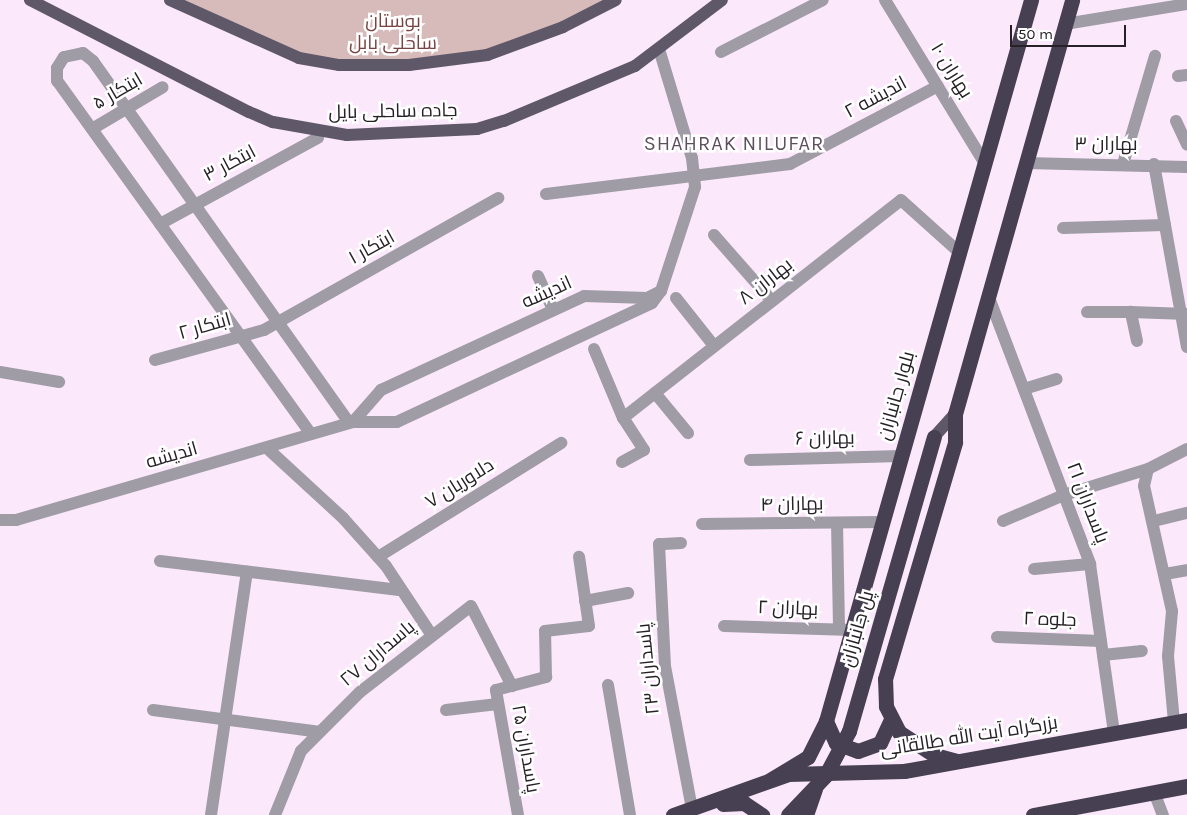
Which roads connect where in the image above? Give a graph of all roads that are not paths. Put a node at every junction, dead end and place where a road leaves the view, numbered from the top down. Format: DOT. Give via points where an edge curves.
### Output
graph roads {
  1 [pos="30,0"];
  2 [pos="170,0"];
  3 [pos="616,0"];
  4 [pos="722,0"];
  5 [pos="823,0"];
  6 [pos="885,0"];
  7 [pos="1030,0"];
  8 [pos="1072,0"];
  9 [pos="1187,4"];
  10 [pos="1065,24"];
  11 [pos="660,49"];
  12 [pos="721,52"];
  13 [pos="1155,56"];
  14 [pos="938,86"];
  15 [pos="163,87"];
  16 [pos="127,108"];
  17 [pos="1176,121"];
  18 [pos="92,129"];
  19 [pos="318,138"];
  20 [pos="1187,145"];
  21 [pos="984,162"];
  22 [pos="1026,163"];
  23 [pos="1123,164"];
  24 [pos="1154,164"];
  25 [pos="1187,167"];
  26 [pos="692,177"];
  27 [pos="546,194"];
  28 [pos="498,198"];
  29 [pos="195,204"];
  30 [pos="160,224"];
  31 [pos="1165,225"];
  32 [pos="1063,228"];
  33 [pos="714,235"];
  34 [pos="959,252"];
  35 [pos="538,276"];
  36 [pos="988,295"];
  37 [pos="676,298"];
  38 [pos="772,301"];
  39 [pos="639,302"];
  40 [pos="553,310"];
  41 [pos="1087,312"];
  42 [pos="1132,312"];
  43 [pos="1184,314"];
  44 [pos="264,330"];
  45 [pos="1137,341"];
  46 [pos="714,346"];
  47 [pos="1187,347"];
  48 [pos="594,349"];
  49 [pos="156,360"];
  50 [pos="0,372"];
  51 [pos="1056,379"];
  52 [pos="59,382"];
  53 [pos="1024,390"];
  54 [pos="655,393"];
  55 [pos="955,414"];
  56 [pos="623,418"];
  57 [pos="351,422"];
  58 [pos="688,433"];
  59 [pos="311,434"];
  60 [pos="934,437"];
  61 [pos="561,443"];
  62 [pos="268,449"];
  63 [pos="1187,449"];
  64 [pos="901,456"];
  65 [pos="750,460"];
  66 [pos="622,462"];
  67 [pos="1148,470"];
  68 [pos="1064,495"];
  69 [pos="1187,513"];
  70 [pos="0,520"];
  71 [pos="16,520"];
  72 [pos="1154,521"];
  73 [pos="882,522"];
  74 [pos="1003,522"];
  75 [pos="837,523"];
  76 [pos="702,524"];
  77 [pos="0,530"];
  78 [pos="681,543"];
  79 [pos="378,557"];
  80 [pos="579,558"];
  81 [pos="160,561"];
  82 [pos="1090,564"];
  83 [pos="1034,569"];
  84 [pos="1187,570"];
  85 [pos="247,572"];
  86 [pos="1165,574"];
  87 [pos="401,590"];
  88 [pos="628,593"];
  89 [pos="585,601"];
  90 [pos="724,626"];
  91 [pos="845,630"];
  92 [pos="431,634"];
  93 [pos="997,637"];
  94 [pos="1101,640"];
  95 [pos="1142,651"];
  96 [pos="1103,655"];
  97 [pos="608,684"];
  98 [pos="512,686"];
  99 [pos="498,704"];
  100 [pos="152,710"];
  101 [pos="446,710"];
  102 [pos="891,719"];
  103 [pos="225,720"];
  104 [pos="826,721"];
  105 [pos="1180,721"];
  106 [pos="319,732"];
  107 [pos="1114,733"];
  108 [pos="957,761"];
  109 [pos="895,772"];
  110 [pos="770,780"];
  111 [pos="1187,786"];
  112 [pos="1154,792"];
  113 [pos="692,809"];
  114 [pos="1089,810"];
  115 [pos="211,815"];
  116 [pos="275,815"];
  117 [pos="518,815"];
  118 [pos="630,815"];
  119 [pos="673,815"];
  120 [pos="762,815"];
  121 [pos="788,815"];
  122 [pos="806,815"];
  123 [pos="1033,815"];
  124 [pos="1163,815"];
  1 -- 11 [label="main road, جاده ساحلی بایل" via="249,112 273,122 347,135 488,126 623,72"];
  2 -- 3 [label="main road" via="298,58 340,65 409,65 487,55 563,27"];
  4 -- 11 [label="main road, جاده ساحلی بایل"];
  5 -- 12 [label="street"];
  6 -- 14 [label="street, بهاران ۱۰"];
  7 -- 21 [label="highway, بلوار جانبازان"];
  8 -- 10 [label="highway"];
  9 -- 10 [label="street"];
  10 -- 22 [label="highway"];
  11 -- 26 [label="street"];
  13 -- 23 [label="street"];
  14 -- 21 [label="street, بهاران ۱۰"];
  14 -- 26 [label="street, اندیشه ۲" via="790,164 744,166"];
  15 -- 16 [label="street, ابتکار ۵"];
  16 -- 18 [label="street, ابتکار ۵"];
  16 -- 18 [label="street" via="89,56 76,52 64,57 57,68 57,81"];
  16 -- 29 [label="street"];
  17 -- 20 [label="street"];
  18 -- 30 [label="street"];
  19 -- 29 [label="street, ابتکار ۳"];
  21 -- 34 [label="highway, بلوار جانبازان"];
  22 -- 23 [label="street, بهاران ۳"];
  22 -- 36 [label="highway"];
  23 -- 24 [label="street, بهاران ۳"];
  24 -- 25 [label="street, بهاران ۳"];
  24 -- 31 [label="street"];
  26 -- 27 [label="street, اندیشه ۲"];
  26 -- 39 [label="street" via="694,198 661,291"];
  28 -- 44 [label="street, ابتکار ۱"];
  29 -- 30 [label="street, ابتکار ۳"];
  29 -- 57 [label="street"];
  30 -- 59 [label="street"];
  31 -- 32 [label="street"];
  31 -- 43 [label="street"];
  33 -- 38 [label="street"];
  34 -- 38 [label="street, بهاران ۸" via="901,200"];
  34 -- 64 [label="highway, بلوار جانبازان"];
  35 -- 40 [label="street"];
  36 -- 53 [label="street, پاسداران ۲۱"];
  36 -- 55 [label="highway"];
  37 -- 46 [label="street"];
  38 -- 46 [label="street, بهاران ۸"];
  39 -- 40 [label="street, اندیشه" via="591,294"];
  39 -- 57 [label="street, اندیشه" via="397,422"];
  40 -- 57 [label="street, اندیشه" via="382,390"];
  41 -- 42 [label="street"];
  42 -- 43 [label="street"];
  42 -- 45 [label="street"];
  43 -- 47 [label="street"];
  44 -- 49 [label="street, ابتکار ۲"];
  46 -- 54 [label="street, بهاران ۸"];
  48 -- 56 [label="street"];
  50 -- 52 [label="street"];
  51 -- 53 [label="street"];
  53 -- 68 [label="street, پاسداران ۲۱"];
  54 -- 56 [label="street, بهاران ۸"];
  54 -- 58 [label="street"];
  55 -- 60 [label="main road"];
  55 -- 102 [label="highway" via="955,442 885,679"];
  56 -- 66 [label="street" via="644,450"];
  57 -- 59 [label="street, اندیشه"];
  59 -- 62 [label="street, اندیشه"];
  60 -- 121 [label="highway, پل جانبازان, bridge" via="849,731 825,776"];
  61 -- 79 [label="street, دلاوریان ۷"];
  62 -- 71 [label="street, اندیشه"];
  62 -- 79 [label="street"];
  63 -- 67 [label="street"];
  64 -- 65 [label="street, بهاران ۶"];
  64 -- 73 [label="highway, بلوار جانبازان"];
  67 -- 68 [label="street"];
  67 -- 72 [label="street" via="1144,486"];
  68 -- 74 [label="street"];
  68 -- 82 [label="street, پاسداران ۲۱"];
  69 -- 72 [label="street"];
  70 -- 71 [label="street, اندیشه"];
  71 -- 77 [label="street"];
  72 -- 86 [label="street"];
  73 -- 75 [label="street, بهاران ۴"];
  73 -- 91 [label="highway, بلوار جانبازان"];
  75 -- 76 [label="street, بهاران ۴"];
  75 -- 91 [label="street"];
  78 -- 113 [label="street, پاسداران ۲۳" via="660,544 660,563 665,666"];
  79 -- 87 [label="street"];
  80 -- 89 [label="street, پاسداران ۲۵"];
  81 -- 85 [label="street"];
  82 -- 83 [label="street"];
  82 -- 94 [label="street, پاسداران ۲۱"];
  84 -- 86 [label="street"];
  85 -- 87 [label="street"];
  85 -- 103 [label="street"];
  86 -- 105 [label="street" via="1172,610 1168,656"];
  87 -- 92 [label="street"];
  88 -- 89 [label="street"];
  89 -- 98 [label="street, پاسداران ۲۵" via="589,626 545,631 546,677"];
  90 -- 91 [label="street, بهاران ۲"];
  91 -- 104 [label="highway, بلوار جانبازان"];
  92 -- 98 [label="street, پاسداران ۲۷" via="471,606"];
  92 -- 106 [label="street, پاسداران ۲۷"];
  93 -- 94 [label="street, جلوه ۲"];
  94 -- 96 [label="street, پاسداران ۲۱"];
  95 -- 96 [label="street"];
  96 -- 107 [label="street, پاسداران ۲۱"];
  97 -- 118 [label="street"];
  98 -- 99 [label="street, پاسداران ۲۵" via="496,690"];
  99 -- 101 [label="street"];
  99 -- 117 [label="street, پاسداران ۲۵"];
  100 -- 103 [label="street"];
  102 -- 104 [label="highway" via="880,743 858,751 836,742"];
  102 -- 108 [label="highway" via="912,742"];
  103 -- 106 [label="street"];
  103 -- 115 [label="street"];
  104 -- 110 [label="highway, بلوار جانبازان" via="808,757"];
  105 -- 107 [label="highway, بزرگراه آیت الله طالقانی"];
  106 -- 116 [label="street, پاسداران ۲۷" via="301,751"];
  107 -- 108 [label="highway, بزرگراه آیت الله طالقانی"];
  108 -- 109 [label="highway, بزرگراه آیت الله طالقانی"];
  109 -- 110 [label="highway, بزرگراه آیت الله طالقانی" via="788,774"];
  109 -- 122 [label="highway" via="825,782 811,795"];
  110 -- 113 [label="highway, بزرگراه آیت الله طالقانی"];
  111 -- 112 [label="highway"];
  112 -- 114 [label="highway"];
  112 -- 124 [label="street"];
  113 -- 119 [label="highway, بزرگراه آیت الله طالقانی"];
  114 -- 123 [label="highway"];
  119 -- 120 [label="highway" via="736,802"];
}
